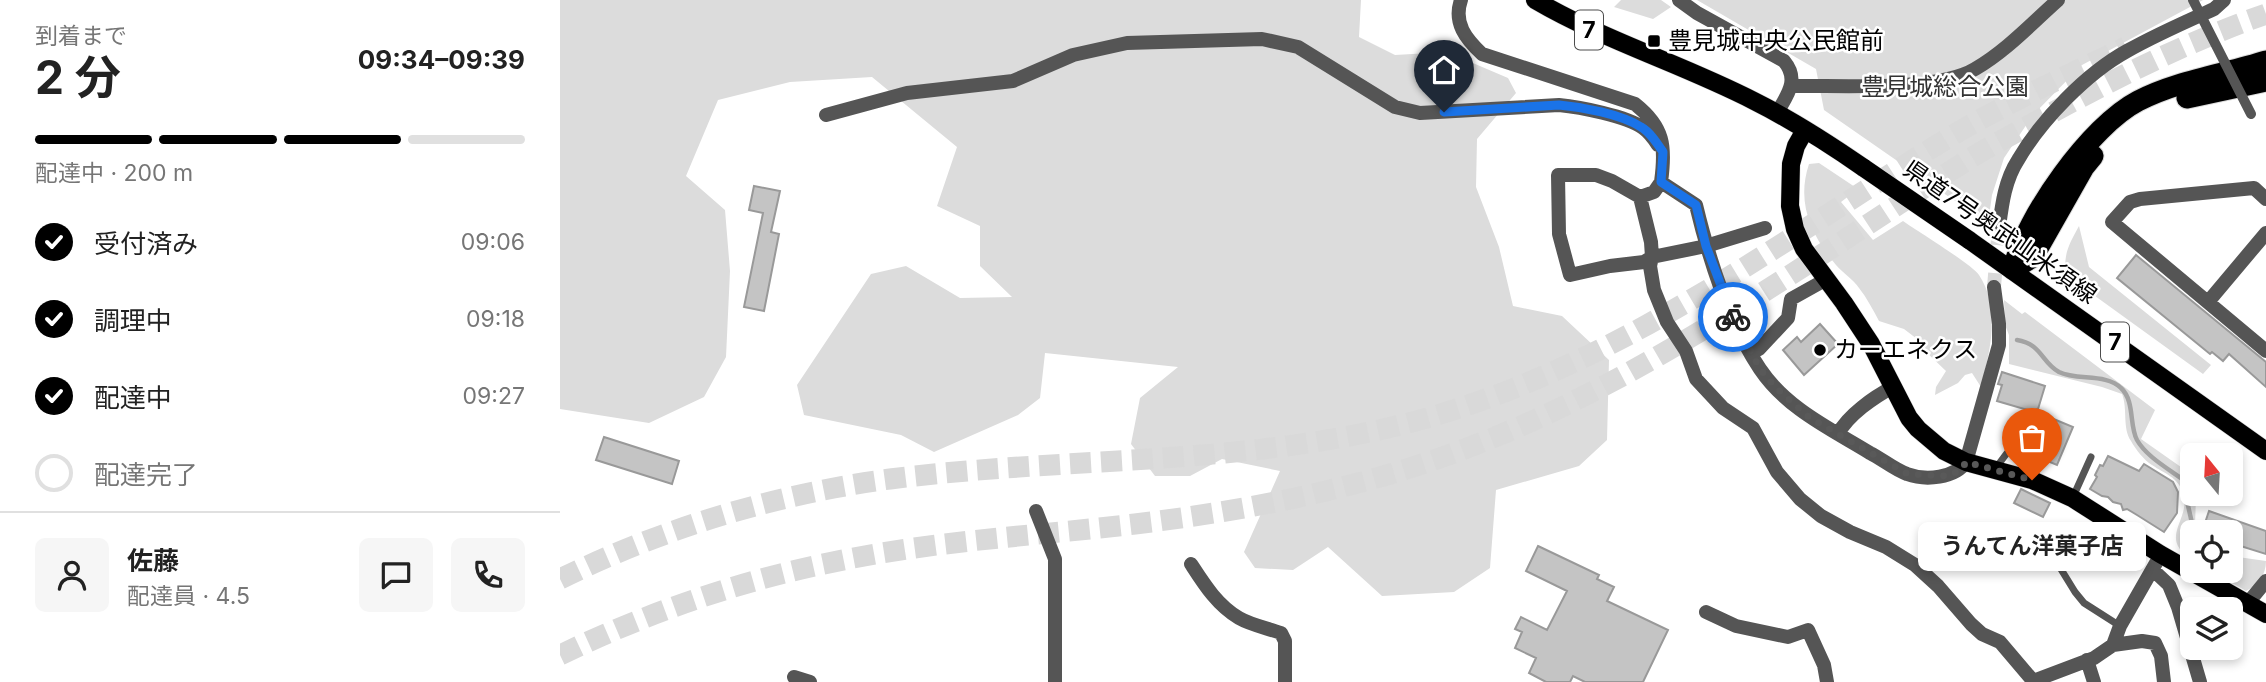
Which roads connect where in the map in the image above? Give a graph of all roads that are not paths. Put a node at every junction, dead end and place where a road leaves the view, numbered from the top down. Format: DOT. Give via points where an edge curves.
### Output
graph roads {
  1 [pos="1461,0"];
  2 [pos="1535,0"];
  3 [pos="1679,0"];
  4 [pos="2058,0"];
  5 [pos="2193,0"];
  6 [pos="2224,0"];
  7 [pos="2266,61"];
  8 [pos="2266,81"];
  9 [pos="1792,86"];
  10 [pos="1777,113"];
  11 [pos="2251,114"];
  12 [pos="826,115"];
  13 [pos="1805,130"];
  14 [pos="1663,152"];
  15 [pos="1661,182"];
  16 [pos="1640,197"];
  17 [pos="2266,199"];
  18 [pos="1999,227"];
  19 [pos="1765,228"];
  20 [pos="2266,233"];
  21 [pos="1706,246"];
  22 [pos="1652,257"];
  23 [pos="2013,269"];
  24 [pos="1825,279"];
  25 [pos="1994,287"];
  26 [pos="2208,302"];
  27 [pos="2265,348"];
  28 [pos="1752,353"];
  29 [pos="1893,387"];
  30 [pos="2036,415"];
  31 [pos="1838,434"];
  32 [pos="2266,451"];
  33 [pos="2091,457"];
  34 [pos="1966,462"];
  35 [pos="1995,470"];
  36 [pos="2072,498"];
  37 [pos="1036,511"];
  38 [pos="2157,562"];
  39 [pos="1191,564"];
  40 [pos="2059,566"];
  41 [pos="2266,581"];
  42 [pos="2247,604"];
  43 [pos="1706,612"];
  44 [pos="2266,614"];
  45 [pos="2120,626"];
  46 [pos="2113,645"];
  47 [pos="2088,660"];
  48 [pos="794,677"];
  49 [pos="810,682"];
  50 [pos="1055,682"];
  51 [pos="1285,682"];
  52 [pos="1827,682"];
  53 [pos="2034,682"];
  54 [pos="2094,682"];
  55 [pos="2164,682"];
  56 [pos="2200,682"];
  1 -- 14 [label="street" via="1458,23 1482,54 1635,104 1650,116"];
  2 -- 10 [label="main road, 県道7号奥武山米須線 / 7" via="1587,29"];
  3 -- 9 [label="street" via="1784,61 1792,73"];
  4 -- 9 [label="street" via="1972,71 1905,85"];
  5 -- 11 [label="street, bridge"];
  6 -- 18 [label="street" via="2125,52 2049,118 2017,160 2002,200"];
  7 -- 23 [label="highway" via="2155,93 2114,118 2061,176 2018,247"];
  8 -- 23 [label="highway" via="2171,102 2133,121 2084,167 2033,257"];
  9 -- 10 [label="street"];
  10 -- 13 [label="main road, 県道7号奥武山米須線 / 7"];
  12 -- 14 [label="street" via="907,93 1013,80 1073,55 1127,43 1262,39 1298,47 1395,107 1420,113 1575,107 1631,121"];
  13 -- 23 [label="main road, 県道7号奥武山米須線 / 7, bridge"];
  13 -- 24 [label="main road" via="1791,163 1790,206 1799,240"];
  14 -- 15 [label="street"];
  15 -- 16 [label="street" via="1654,192"];
  15 -- 21 [label="street" via="1696,205"];
  16 -- 22 [label="street"];
  16 -- 22 [label="street" via="1596,175 1558,176 1559,234 1570,275"];
  17 -- 26 [label="street" via="2254,188 2140,199 2130,202 2112,222"];
  19 -- 21 [label="street"];
  20 -- 26 [label="street"];
  21 -- 22 [label="street"];
  21 -- 28 [label="street"];
  22 -- 53 [label="street" via="1654,290 1696,379 1723,408 1752,428 1777,472 1800,499 1821,516 1915,565 1970,624 2000,642"];
  23 -- 32 [label="main road, 県道7号奥武山米須線 / 7"];
  24 -- 28 [label="street" via="1791,299 1788,318"];
  24 -- 29 [label="main road" via="1871,344"];
  25 -- 34 [label="street" via="1999,345"];
  26 -- 27 [label="street"];
  28 -- 31 [label="street" via="1775,387 1810,418"];
  29 -- 31 [label="street" via="1851,418"];
  29 -- 34 [label="main road" via="1918,429"];
  30 -- 35 [label="lane" via="2027,435"];
  31 -- 34 [label="street" via="1908,474 1947,476"];
  33 -- 36 [label="lane"];
  34 -- 35 [label="main road"];
  35 -- 36 [label="main road"];
  36 -- 38 [label="main road"];
  37 -- 50 [label="street" via="1055,559"];
  38 -- 42 [label="main road"];
  38 -- 45 [label="street"];
  38 -- 56 [label="street" via="2178,607"];
  39 -- 51 [label="street" via="1224,607 1240,619 1281,633"];
  40 -- 45 [label="lane" via="2084,603"];
  41 -- 42 [label="street"];
  42 -- 44 [label="main road"];
  43 -- 52 [label="street" via="1736,626 1788,637 1808,630"];
  45 -- 46 [label="street"];
  46 -- 47 [label="street"];
  46 -- 55 [label="street" via="2155,643"];
  47 -- 53 [label="street"];
  47 -- 54 [label="street"];
  48 -- 49 [label="street"];
}
